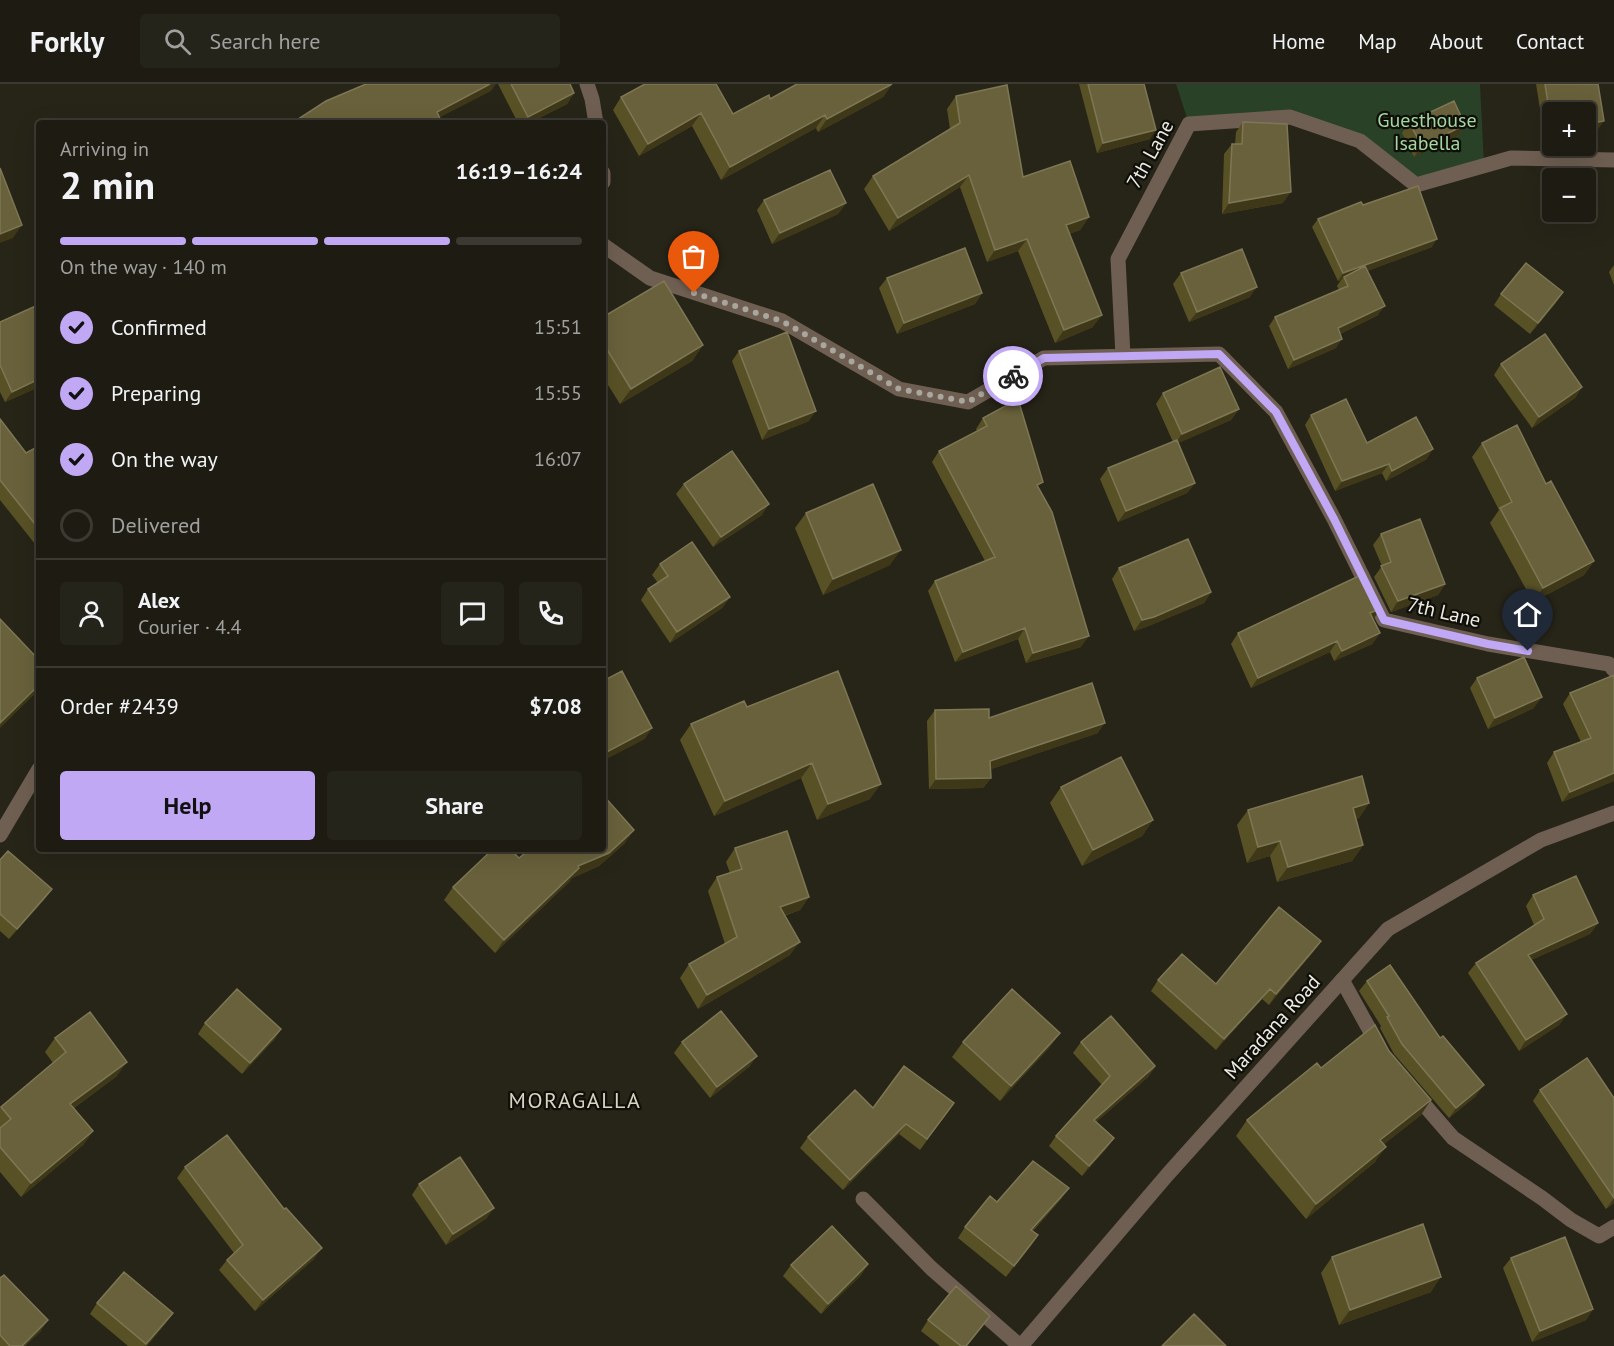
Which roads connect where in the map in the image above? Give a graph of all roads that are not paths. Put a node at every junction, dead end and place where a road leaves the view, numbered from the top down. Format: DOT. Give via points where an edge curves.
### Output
graph roads {
  1 [pos="587,84"];
  2 [pos="596,120"];
  3 [pos="1614,160"];
  4 [pos="606,246"];
  5 [pos="1123,356"];
  6 [pos="1614,670"];
  7 [pos="36,774"];
  8 [pos="1614,813"];
  9 [pos="0,835"];
  10 [pos="1342,980"];
  11 [pos="1386,1060"];
  12 [pos="1408,1086"];
  13 [pos="863,1199"];
  14 [pos="1614,1227"];
  15 [pos="1021,1346"];
  1 -- 2 [label="street"];
  3 -- 5 [label="street, 7th Lane" via="1511,158 1416,185 1360,141 1290,117 1189,124 1118,259"];
  4 -- 5 [label="street, 7th Lane" via="650,278 782,321 899,389 968,402 1044,358"];
  5 -- 6 [label="street, 7th Lane" via="1219,354 1276,412 1384,620 1488,644 1609,664"];
  7 -- 9 [label="street"];
  8 -- 10 [label="street, Maradana Road" via="1541,840 1388,929"];
  10 -- 11 [label="street"];
  10 -- 15 [label="street, Maradana Road"];
  12 -- 14 [label="street" via="1453,1138 1571,1220 1599,1236"];
  13 -- 15 [label="street" via="932,1268"];
}
